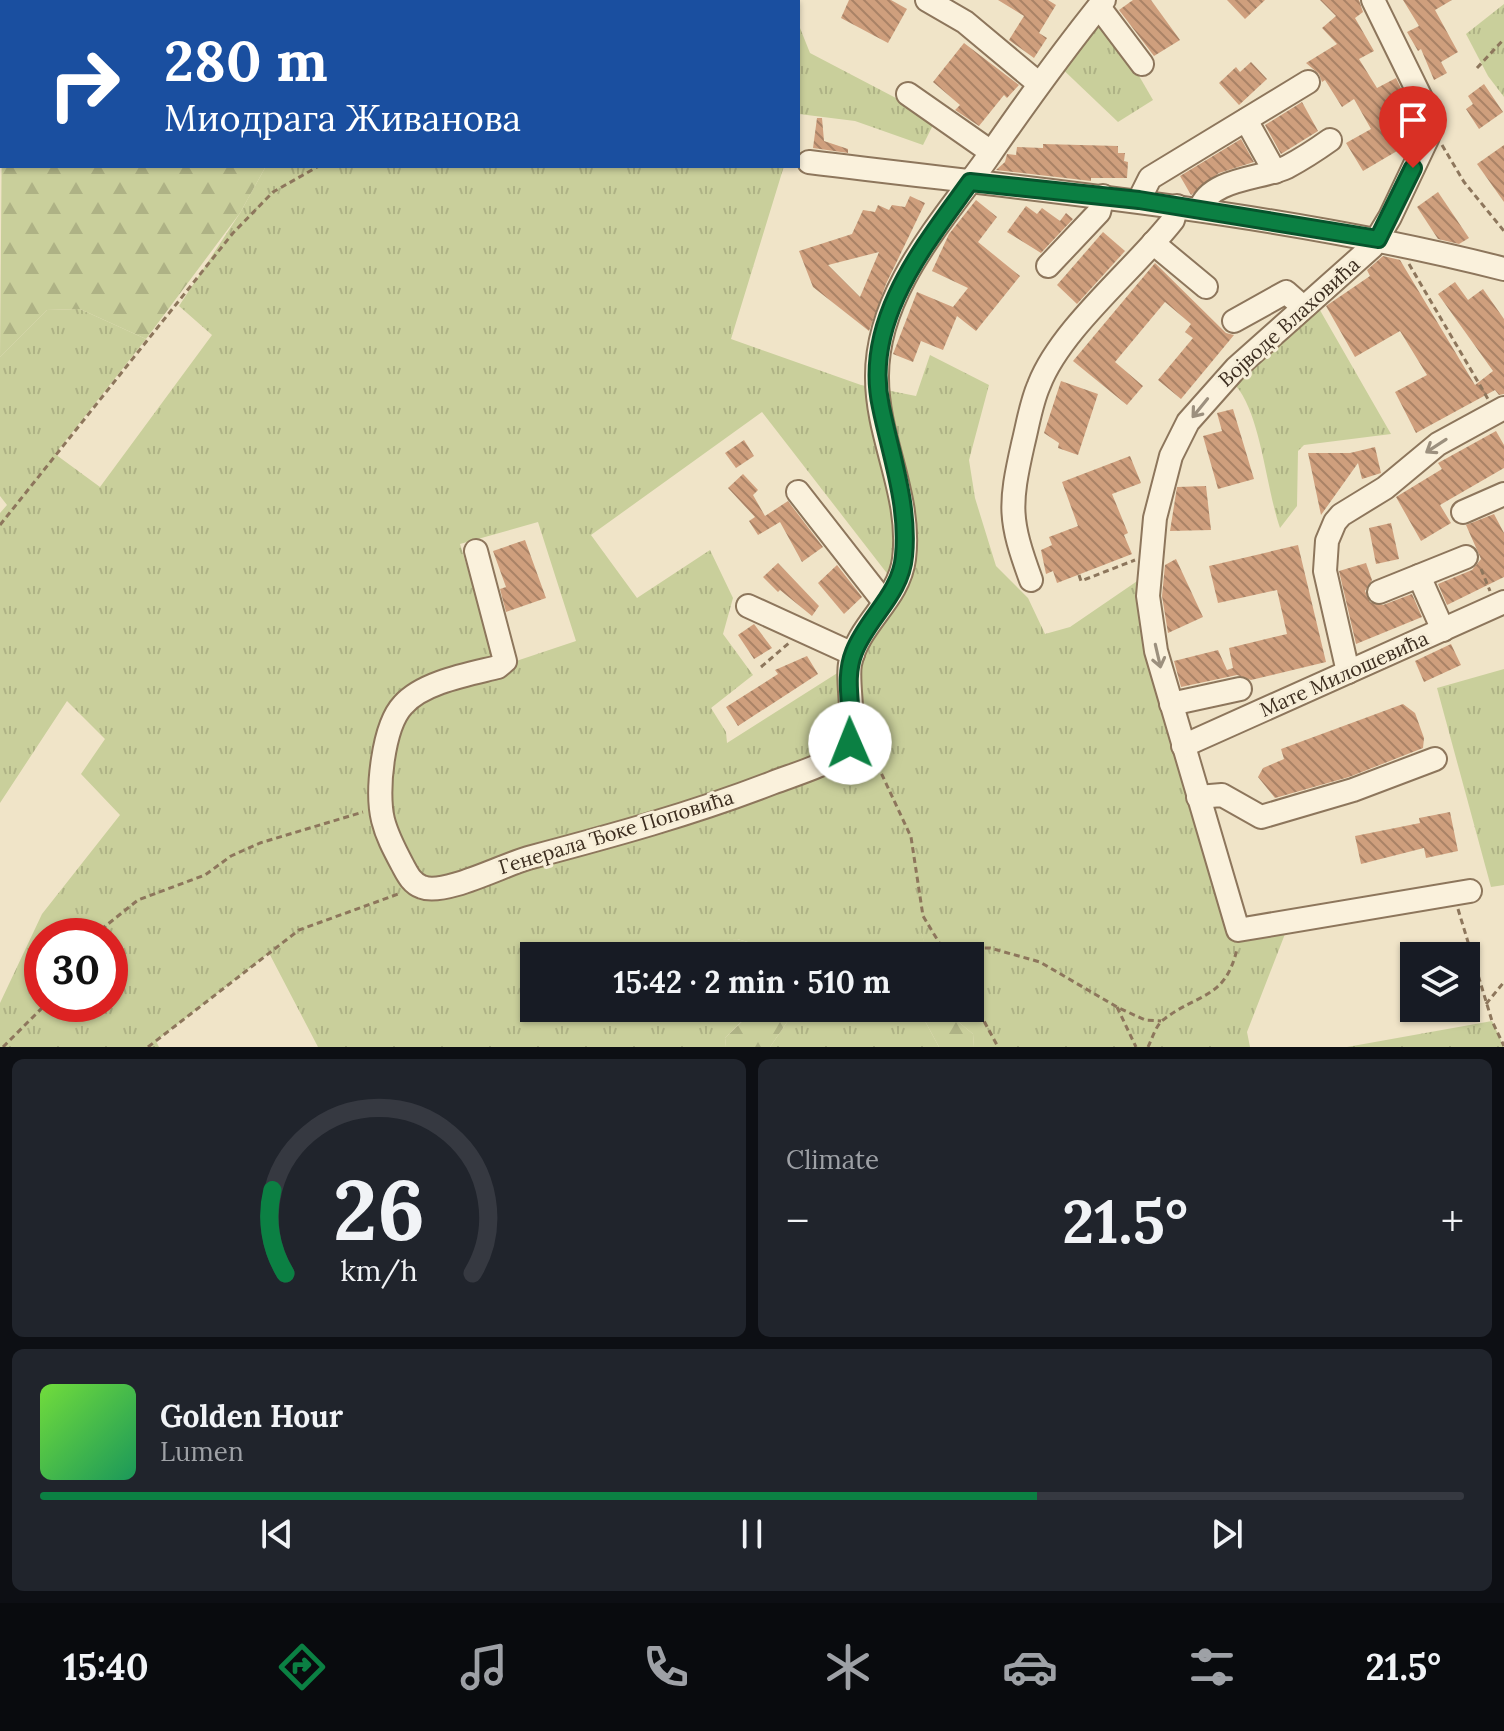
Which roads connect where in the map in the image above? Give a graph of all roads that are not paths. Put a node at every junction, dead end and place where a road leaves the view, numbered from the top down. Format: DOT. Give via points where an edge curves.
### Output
graph roads {
  1 [pos="927,0"];
  2 [pos="1373,0"];
  3 [pos="1102,3"];
  4 [pos="1142,64"];
  5 [pos="1308,82"];
  6 [pos="1038,83"];
  7 [pos="908,94"];
  8 [pos="1246,120"];
  9 [pos="1330,140"];
  10 [pos="991,152"];
  11 [pos="809,162"];
  12 [pos="1275,172"];
  13 [pos="970,182"];
  14 [pos="1103,196"];
  15 [pos="1139,200"];
  16 [pos="1177,206"];
  17 [pos="1200,209"];
  18 [pos="1378,239"];
  19 [pos="1153,243"];
  20 [pos="1048,266"];
  21 [pos="1504,269"];
  22 [pos="1206,287"];
  23 [pos="1303,307"];
  24 [pos="1234,321"];
  25 [pos="1498,411"];
  26 [pos="798,492"];
  27 [pos="1504,494"];
  28 [pos="1463,512"];
  29 [pos="476,551"];
  30 [pos="1472,560"];
  31 [pos="1419,576"];
  32 [pos="1031,580"];
  33 [pos="1379,592"];
  34 [pos="884,602"];
  35 [pos="1500,604"];
  36 [pos="748,606"];
  37 [pos="1443,630"];
  38 [pos="853,654"];
  39 [pos="1348,672"];
  40 [pos="1240,689"];
  41 [pos="1171,704"];
  42 [pos="1183,746"];
  43 [pos="1435,759"];
  44 [pos="1198,797"];
  45 [pos="1462,892"];
  1 -- 6 [label="street" via="965,22"];
  2 -- 18 [label="street, Војводе Влаховића" via="1430,125"];
  3 -- 4 [label="street"];
  3 -- 6 [label="street"];
  5 -- 8 [label="street"];
  6 -- 10 [label="street"];
  7 -- 10 [label="street"];
  8 -- 12 [label="street"];
  8 -- 15 [label="street" via="1150,178"];
  9 -- 12 [label="street"];
  10 -- 13 [label="street"];
  11 -- 13 [label="street"];
  12 -- 17 [label="street" via="1221,188"];
  13 -- 14 [label="street"];
  13 -- 34 [label="street" via="906,276 879,356 878,392 898,479 905,546 898,583"];
  14 -- 15 [label="street"];
  14 -- 20 [label="street" via="1099,212"];
  15 -- 16 [label="street"];
  16 -- 17 [label="street"];
  16 -- 19 [label="street" via="1173,220"];
  17 -- 18 [label="street"];
  18 -- 21 [label="street"];
  18 -- 23 [label="street, Војводе Влаховића"];
  19 -- 22 [label="street"];
  19 -- 32 [label="street" via="1077,329 1039,383 1012,509"];
  23 -- 24 [label="street" via="1286,292"];
  23 -- 41 [label="street, Војводе Влаховића, one-way" via="1212,393 1188,422 1171,456 1155,518 1148,596"];
  25 -- 39 [label="street, one-way" via="1426,452 1335,522 1325,571"];
  26 -- 34 [label="street"];
  27 -- 28 [label="street"];
  29 -- 38 [label="street, Генерала Ђоке Поповића" via="505,661 417,693 388,732 380,802 389,840 409,877 428,889 647,827 812,768 850,743 848,678"];
  30 -- 31 [label="street"];
  31 -- 33 [label="street"];
  31 -- 37 [label="street"];
  34 -- 38 [label="street"];
  35 -- 37 [label="street, Мате Милошевића"];
  36 -- 38 [label="street"];
  37 -- 39 [label="street, Мате Милошевића"];
  39 -- 42 [label="street, Мате Милошевића"];
  40 -- 41 [label="street"];
  41 -- 42 [label="street, Војводе Влаховића"];
  42 -- 44 [label="street, Војводе Влаховића"];
  43 -- 44 [label="street" via="1261,817 1222,795"];
  44 -- 45 [label="street, Војводе Влаховића" via="1238,930"];
}
